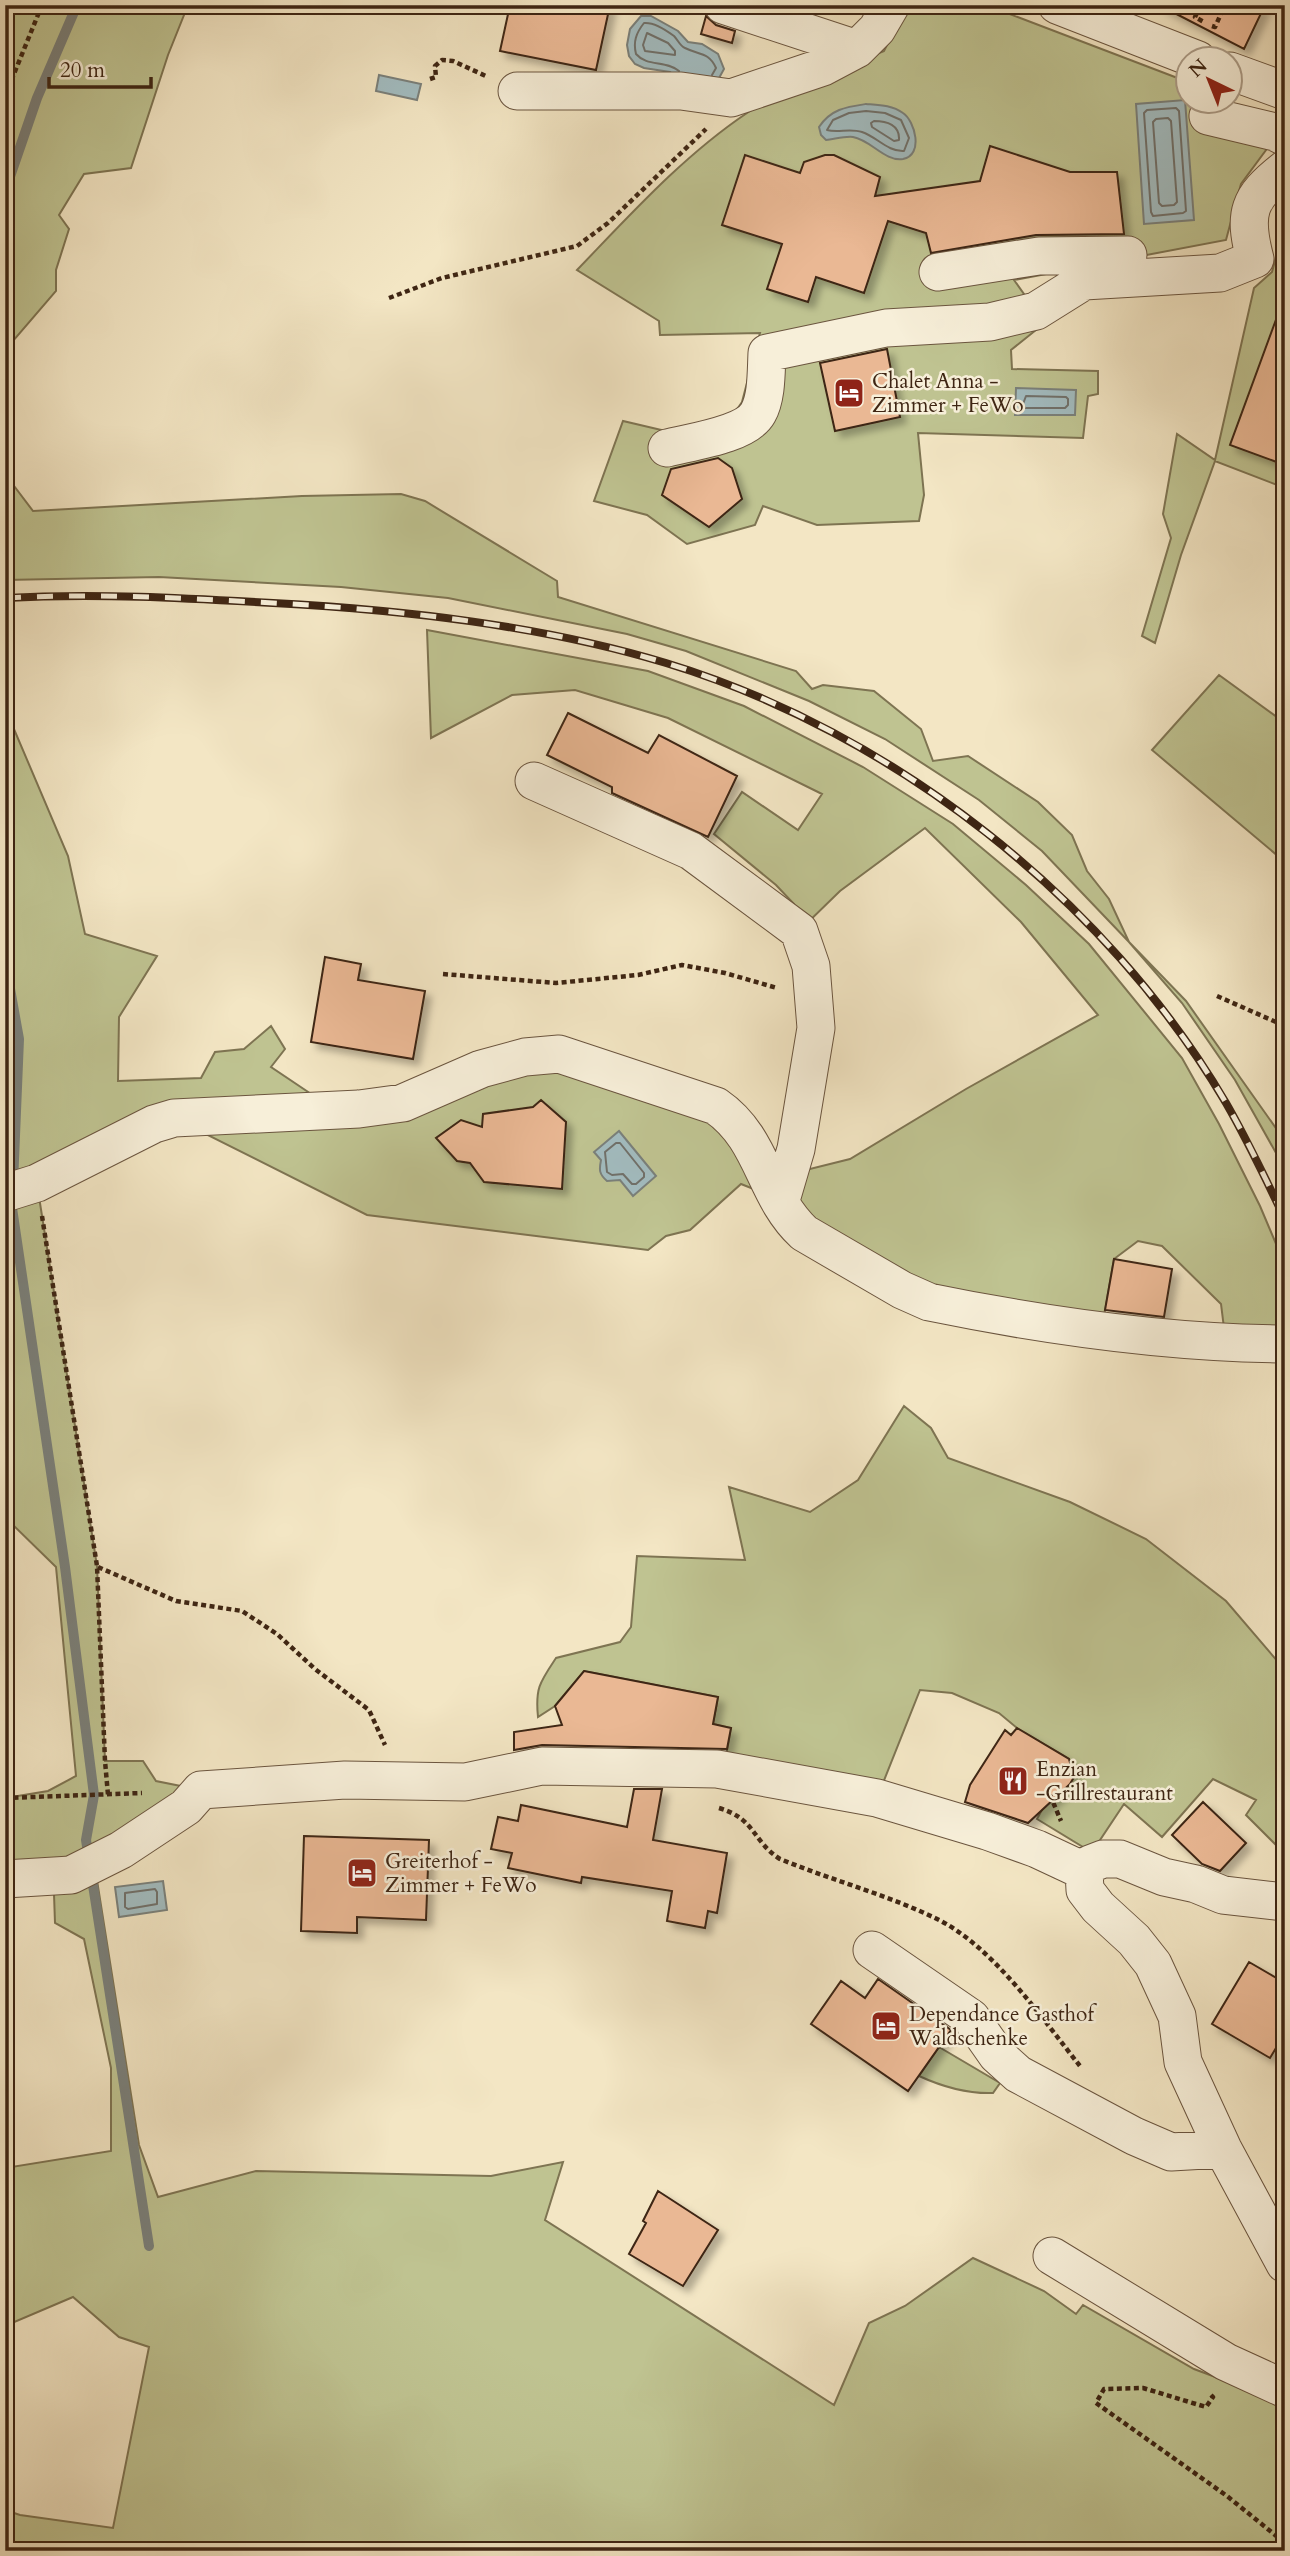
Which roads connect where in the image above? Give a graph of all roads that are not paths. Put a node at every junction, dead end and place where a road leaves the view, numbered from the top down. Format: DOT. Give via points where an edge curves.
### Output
graph roads {
  1 [pos="723,5"];
  2 [pos="891,5"];
  3 [pos="1057,5"];
  4 [pos="857,49"];
  5 [pos="1174,51"];
  6 [pos="1244,76"];
  7 [pos="517,91"];
  8 [pos="1285,91"];
  9 [pos="1208,116"];
  10 [pos="1285,137"];
  11 [pos="1285,169"];
  12 [pos="1250,240"];
  13 [pos="938,272"];
  14 [pos="667,447"];
  15 [pos="534,780"];
  16 [pos="21,1188"];
  17 [pos="781,1200"];
  18 [pos="1285,1344"];
  19 [pos="1084,1871"];
  20 [pos="5,1879"];
  21 [pos="1285,1902"];
  22 [pos="872,1950"];
  23 [pos="1223,2149"];
  24 [pos="1052,2256"];
  25 [pos="1285,2264"];
  26 [pos="1285,2389"];
  1 -- 4 [label="street"];
  2 -- 4 [label="street" via="877,29"];
  3 -- 5 [label="street"];
  4 -- 7 [label="street" via="823,67 731,98 681,91"];
  6 -- 8 [label="street"];
  9 -- 10 [label="street"];
  11 -- 12 [label="street" via="1264,185 1250,205"];
  12 -- 13 [label="street" via="1223,250 1039,256"];
  12 -- 14 [label="street" via="1255,259 1220,273 1084,281 1036,311 1013,317 886,328 767,354 759,412 750,423"];
  15 -- 17 [label="street" via="691,851 799,931 811,966 816,1028 796,1149"];
  16 -- 17 [label="street" via="174,1118 403,1103 481,1069 559,1054 716,1107 742,1129"];
  17 -- 18 [label="street" via="792,1222 816,1242 929,1302 1114,1334"];
  19 -- 20 [label="street" via="987,1830 877,1798 716,1769 542,1766 465,1782 345,1780 201,1790 186,1807 121,1850 71,1875"];
  19 -- 21 [label="street" via="1103,1858 1120,1858 1223,1895"];
  19 -- 23 [label="street" via="1086,1890 1098,1907 1153,1964 1177,2016 1183,2062"];
  22 -- 23 [label="street" via="971,2018 997,2055 1018,2074 1171,2152"];
  23 -- 25 [label="street"];
  24 -- 26 [label="street" via="1226,2362"];
}
